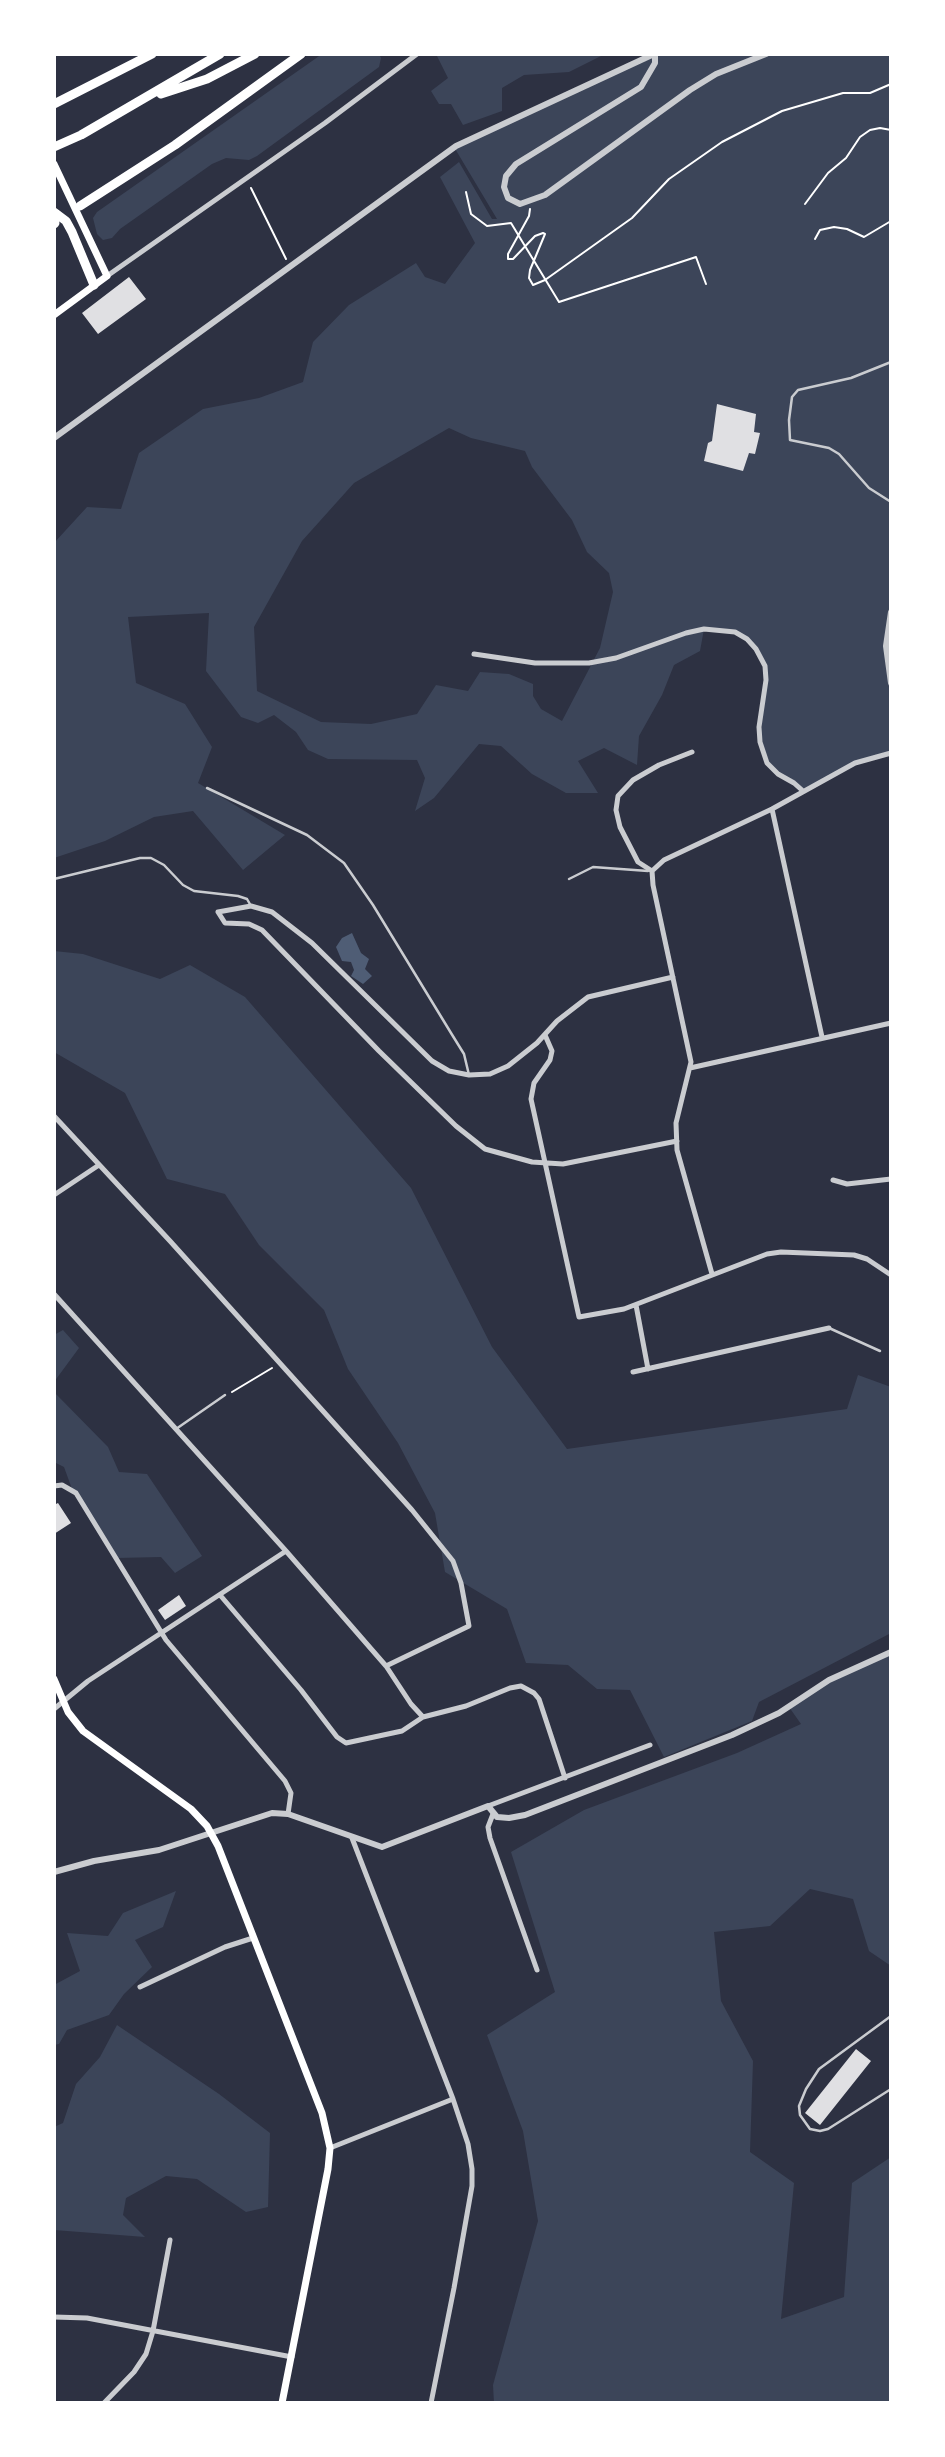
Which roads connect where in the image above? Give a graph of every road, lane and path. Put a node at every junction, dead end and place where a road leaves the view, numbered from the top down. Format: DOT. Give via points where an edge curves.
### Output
graph roads {
  1 [pos="152,54"];
  2 [pos="220,54"];
  3 [pos="255,54"];
  4 [pos="301,54"];
  5 [pos="417,54"];
  6 [pos="654,54"];
  7 [pos="766,54"];
  8 [pos="891,84"];
  9 [pos="146,98"];
  10 [pos="59,102"];
  11 [pos="891,130"];
  12 [pos="54,147"];
  13 [pos="54,164"];
  14 [pos="251,188"];
  15 [pos="466,192"];
  16 [pos="531,201"];
  17 [pos="805,204"];
  18 [pos="80,206"];
  19 [pos="54,212"];
  20 [pos="891,221"];
  21 [pos="517,234"];
  22 [pos="814,239"];
  23 [pos="525,247"];
  24 [pos="287,260"];
  25 [pos="534,261"];
  26 [pos="107,276"];
  27 [pos="545,280"];
  28 [pos="706,284"];
  29 [pos="94,285"];
  30 [pos="54,315"];
  31 [pos="891,362"];
  32 [pos="54,438"];
  33 [pos="891,502"];
  34 [pos="891,612"];
  35 [pos="474,654"];
  36 [pos="891,683"];
  37 [pos="692,751"];
  38 [pos="891,753"];
  39 [pos="207,788"];
  40 [pos="803,791"];
  41 [pos="772,809"];
  42 [pos="652,871"];
  43 [pos="54,879"];
  44 [pos="569,879"];
  45 [pos="251,906"];
  46 [pos="673,977"];
  47 [pos="891,1023"];
  48 [pos="545,1035"];
  49 [pos="822,1037"];
  50 [pos="690,1068"];
  51 [pos="468,1075"];
  52 [pos="54,1116"];
  53 [pos="677,1141"];
  54 [pos="545,1164"];
  55 [pos="99,1165"];
  56 [pos="833,1180"];
  57 [pos="891,1180"];
  58 [pos="54,1195"];
  59 [pos="712,1274"];
  60 [pos="891,1275"];
  61 [pos="54,1294"];
  62 [pos="636,1305"];
  63 [pos="829,1328"];
  64 [pos="880,1351"];
  65 [pos="280,1363"];
  66 [pos="648,1368"];
  67 [pos="633,1372"];
  68 [pos="225,1395"];
  69 [pos="176,1429"];
  70 [pos="54,1486"];
  71 [pos="286,1551"];
  72 [pos="220,1595"];
  73 [pos="162,1632"];
  74 [pos="891,1652"];
  75 [pos="386,1666"];
  76 [pos="54,1679"];
  77 [pos="63,1701"];
  78 [pos="54,1709"];
  79 [pos="424,1717"];
  80 [pos="650,1745"];
  81 [pos="565,1778"];
  82 [pos="488,1806"];
  83 [pos="288,1814"];
  84 [pos="493,1814"];
  85 [pos="352,1838"];
  86 [pos="54,1872"];
  87 [pos="253,1938"];
  88 [pos="537,1970"];
  89 [pos="140,1987"];
  90 [pos="891,2016"];
  91 [pos="891,2089"];
  92 [pos="453,2099"];
  93 [pos="330,2148"];
  94 [pos="170,2240"];
  95 [pos="54,2318"];
  96 [pos="153,2331"];
  97 [pos="292,2357"];
  98 [pos="104,2403"];
  99 [pos="282,2403"];
  100 [pos="431,2403"];
  1 -- 10 [label="highway"];
  2 -- 9 [label="highway"];
  3 -- 9 [label="highway" via="207,79"];
  4 -- 18 [label="highway"];
  5 -- 26 [label="street"];
  6 -- 16 [label="street" via="655,63 641,87 516,164 504,187 509,198 520,204"];
  6 -- 32 [label="street" via="456,146"];
  7 -- 16 [label="street" via="690,90"];
  8 -- 27 [label="path" via="870,93 843,93 782,111 722,142 669,179 632,218"];
  9 -- 12 [label="highway"];
  11 -- 17 [label="path" via="870,130 860,137"];
  13 -- 26 [label="main road"];
  14 -- 24 [label="path"];
  15 -- 21 [label="path" via="471,214 487,226 511,223"];
  16 -- 21 [label="path" via="529,216"];
  19 -- 29 [label="highway" via="66,221"];
  20 -- 22 [label="path" via="864,237 834,227 820,230"];
  21 -- 23 [label="path"];
  21 -- 23 [label="path" via="508,259"];
  23 -- 25 [label="path"];
  23 -- 25 [label="path" via="538,234 545,234"];
  25 -- 27 [label="path"];
  25 -- 27 [label="path" via="530,282"];
  26 -- 29 [label="main road"];
  27 -- 28 [label="path" via="559,302 696,257"];
  29 -- 30 [label="main road"];
  31 -- 33 [label="lane" via="798,390 792,397 789,420 790,440 839,454 869,488"];
  34 -- 36 [label="street" via="886,646"];
  35 -- 40 [label="street" via="535,663 589,663 704,629 734,632 757,649 765,666 759,727 767,763"];
  37 -- 42 [label="street" via="633,780 618,796 620,827 638,862"];
  38 -- 40 [label="street" via="855,763"];
  39 -- 51 [label="lane" via="307,835 344,863 464,1054"];
  40 -- 41 [label="street"];
  41 -- 42 [label="street" via="664,860"];
  41 -- 49 [label="street"];
  42 -- 44 [label="lane" via="593,867"];
  42 -- 46 [label="street"];
  43 -- 45 [label="lane" via="151,858 194,891 238,896"];
  45 -- 51 [label="street" via="272,912 304,936 432,1061"];
  45 -- 54 [label="street" via="218,912 225,923 262,930 379,1051 480,1146"];
  46 -- 48 [label="street" via="588,997"];
  46 -- 50 [label="street"];
  47 -- 49 [label="street"];
  48 -- 51 [label="street" via="508,1066"];
  48 -- 54 [label="street" via="552,1051 534,1083 531,1099"];
  49 -- 50 [label="street"];
  50 -- 53 [label="street" via="676,1123"];
  52 -- 55 [label="street"];
  53 -- 54 [label="street"];
  53 -- 59 [label="street"];
  54 -- 62 [label="street" via="579,1317"];
  55 -- 58 [label="street"];
  55 -- 65 [label="street"];
  56 -- 57 [label="street" via="847,1184"];
  59 -- 60 [label="street" via="767,1254 796,1251 854,1255"];
  59 -- 62 [label="street"];
  61 -- 69 [label="street"];
  62 -- 66 [label="street"];
  63 -- 64 [label="lane"];
  63 -- 66 [label="street"];
  65 -- 68 [label="path"];
  65 -- 75 [label="street" via="445,1549 457,1569 469,1626"];
  66 -- 67 [label="street"];
  68 -- 69 [label="lane"];
  69 -- 71 [label="street"];
  70 -- 73 [label="street" via="72,1489 81,1501"];
  71 -- 72 [label="street"];
  71 -- 75 [label="street"];
  72 -- 73 [label="street"];
  72 -- 79 [label="street" via="337,1737 346,1742 402,1731"];
  73 -- 77 [label="street"];
  73 -- 83 [label="street" via="285,1781 291,1793"];
  74 -- 84 [label="street" via="829,1680 779,1713 732,1735 525,1815"];
  75 -- 79 [label="street"];
  76 -- 77 [label="main road"];
  77 -- 78 [label="street"];
  77 -- 87 [label="main road" via="74,1721 94,1740 202,1820 218,1846"];
  79 -- 81 [label="street" via="510,1688 527,1688 539,1699"];
  80 -- 81 [label="street"];
  81 -- 82 [label="street"];
  82 -- 84 [label="street"];
  82 -- 85 [label="street" via="382,1847"];
  83 -- 85 [label="street"];
  83 -- 86 [label="street" via="272,1813 159,1850"];
  84 -- 88 [label="street" via="490,1838"];
  85 -- 92 [label="street"];
  87 -- 89 [label="street"];
  87 -- 93 [label="main road" via="317,2099"];
  90 -- 91 [label="lane" via="819,2069 802,2098 800,2115 810,2129 828,2129"];
  92 -- 93 [label="street"];
  92 -- 100 [label="street" via="468,2144 472,2186"];
  93 -- 97 [label="main road"];
  94 -- 96 [label="street"];
  95 -- 96 [label="street" via="88,2318"];
  96 -- 97 [label="street"];
  96 -- 98 [label="street" via="134,2372"];
  97 -- 99 [label="main road"];
}
